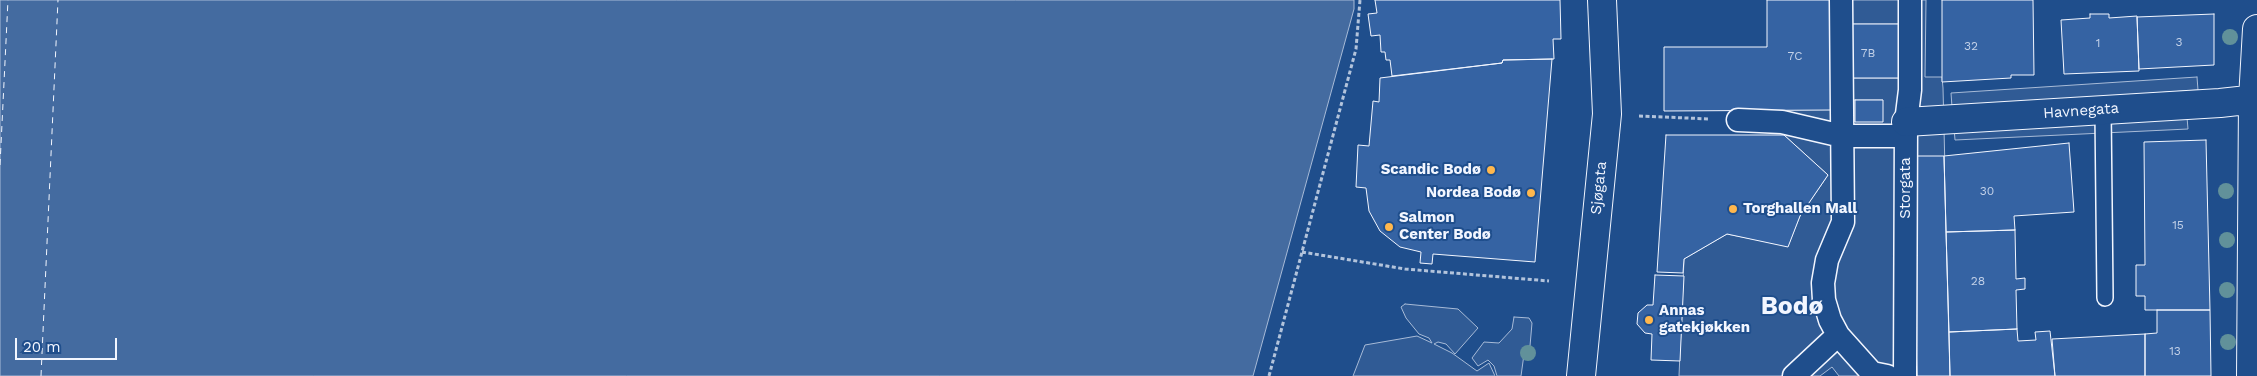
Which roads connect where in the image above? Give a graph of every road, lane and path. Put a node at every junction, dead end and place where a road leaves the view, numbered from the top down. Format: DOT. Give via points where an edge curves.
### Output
graph roads {
  1 [pos="1360,0"];
  2 [pos="1602,0"];
  3 [pos="1841,0"];
  4 [pos="1910,0"];
  5 [pos="2257,29"];
  6 [pos="2255,99"];
  7 [pos="2104,110"];
  8 [pos="1632,116"];
  9 [pos="1738,120"];
  10 [pos="1906,129"];
  11 [pos="1842,136"];
  12 [pos="1302,252"];
  13 [pos="1550,281"];
  14 [pos="2105,298"];
  15 [pos="1838,335"];
  16 [pos="1269,376"];
  17 [pos="1581,376"];
  18 [pos="1794,376"];
  19 [pos="1887,376"];
  20 [pos="1906,376"];
  21 [pos="2251,376"];
  1 -- 12 [label="path" via="1356,49"];
  2 -- 17 [label="street, Sjøgata" via="1607,114"];
  3 -- 11 [label="street"];
  4 -- 10 [label="street, Storgata" via="1910,90"];
  5 -- 6 [label="street"];
  6 -- 7 [label="street, Havnegata"];
  6 -- 21 [label="street"];
  7 -- 10 [label="street, Havnegata"];
  7 -- 14 [label="lane"];
  8 -- 9 [label="path"];
  9 -- 11 [label="street" via="1782,122"];
  10 -- 11 [label="street"];
  10 -- 20 [label="street, Storgata"];
  11 -- 15 [label="street" via="1843,222 1827,260 1823,283 1824,300"];
  12 -- 13 [label="path" via="1405,269"];
  12 -- 16 [label="path"];
  15 -- 18 [label="street"];
  15 -- 19 [label="street" via="1872,373"];
}
